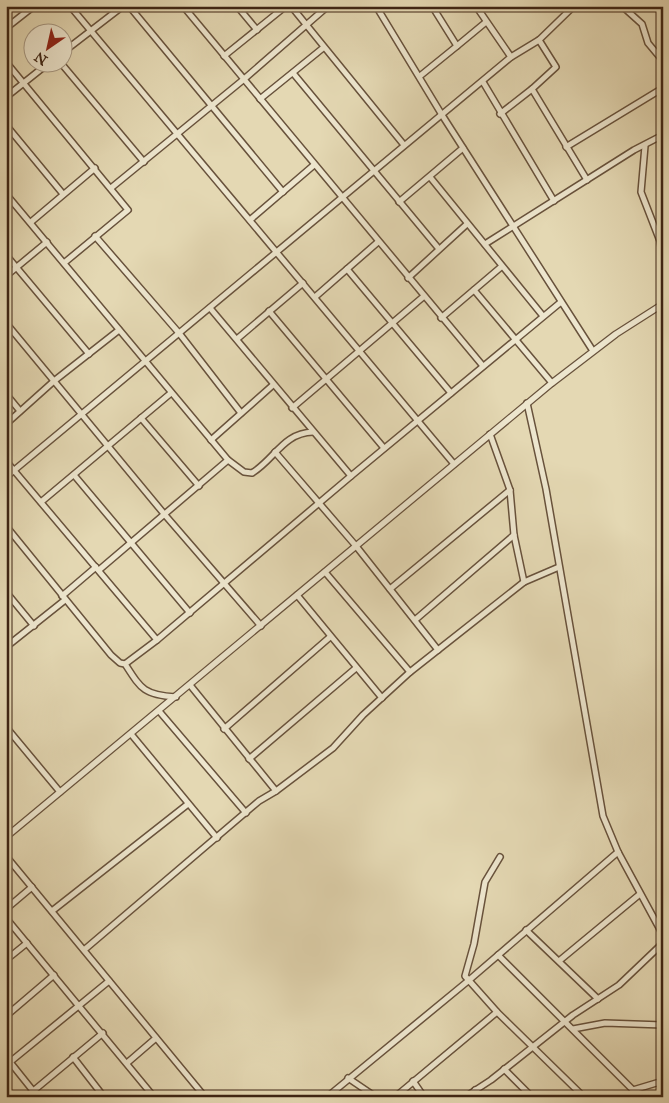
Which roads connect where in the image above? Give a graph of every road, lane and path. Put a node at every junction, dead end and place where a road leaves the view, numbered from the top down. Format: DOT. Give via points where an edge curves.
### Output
graph roads {
  1 [pos="34,6"];
  2 [pos="70,6"];
  3 [pos="123,6"];
  4 [pos="128,6"];
  5 [pos="183,6"];
  6 [pos="237,6"];
  7 [pos="286,6"];
  8 [pos="291,6"];
  9 [pos="328,6"];
  10 [pos="376,6"];
  11 [pos="432,6"];
  12 [pos="476,6"];
  13 [pos="574,6"];
  14 [pos="622,6"];
  15 [pos="486,22"];
  16 [pos="306,27"];
  17 [pos="6,28"];
  18 [pos="257,30"];
  19 [pos="92,31"];
  20 [pos="539,40"];
  21 [pos="72,46"];
  22 [pos="456,46"];
  23 [pos="323,48"];
  24 [pos="224,56"];
  25 [pos="511,57"];
  26 [pos="663,61"];
  27 [pos="6,62"];
  28 [pos="38,72"];
  29 [pos="68,72"];
  30 [pos="293,73"];
  31 [pos="420,76"];
  32 [pos="244,80"];
  33 [pos="482,82"];
  34 [pos="24,83"];
  35 [pos="663,88"];
  36 [pos="532,89"];
  37 [pos="6,97"];
  38 [pos="260,99"];
  39 [pos="211,106"];
  40 [pos="500,114"];
  41 [pos="442,115"];
  42 [pos="6,125"];
  43 [pos="178,133"];
  44 [pos="663,135"];
  45 [pos="404,145"];
  46 [pos="645,146"];
  47 [pos="566,147"];
  48 [pos="463,148"];
  49 [pos="144,162"];
  50 [pos="314,165"];
  51 [pos="95,168"];
  52 [pos="374,172"];
  53 [pos="430,177"];
  54 [pos="587,180"];
  55 [pos="111,188"];
  56 [pos="283,192"];
  57 [pos="6,194"];
  58 [pos="63,194"];
  59 [pos="342,198"];
  60 [pos="554,201"];
  61 [pos="399,202"];
  62 [pos="250,220"];
  63 [pos="31,222"];
  64 [pos="467,224"];
  65 [pos="512,225"];
  66 [pos="95,236"];
  67 [pos="662,240"];
  68 [pos="48,242"];
  69 [pos="378,242"];
  70 [pos="485,244"];
  71 [pos="438,249"];
  72 [pos="277,252"];
  73 [pos="6,255"];
  74 [pos="663,258"];
  75 [pos="64,262"];
  76 [pos="502,267"];
  77 [pos="17,268"];
  78 [pos="348,268"];
  79 [pos="6,276"];
  80 [pos="408,278"];
  81 [pos="303,283"];
  82 [pos="474,290"];
  83 [pos="315,297"];
  84 [pos="423,297"];
  85 [pos="561,302"];
  86 [pos="663,304"];
  87 [pos="210,308"];
  88 [pos="269,311"];
  89 [pos="543,316"];
  90 [pos="441,318"];
  91 [pos="392,324"];
  92 [pos="7,325"];
  93 [pos="118,330"];
  94 [pos="179,333"];
  95 [pos="237,339"];
  96 [pos="515,339"];
  97 [pos="360,351"];
  98 [pos="593,351"];
  99 [pos="89,354"];
  100 [pos="146,361"];
  101 [pos="483,366"];
  102 [pos="327,379"];
  103 [pos="54,381"];
  104 [pos="552,383"];
  105 [pos="273,385"];
  106 [pos="171,393"];
  107 [pos="451,393"];
  108 [pos="6,394"];
  109 [pos="527,404"];
  110 [pos="292,408"];
  111 [pos="20,411"];
  112 [pos="242,413"];
  113 [pos="82,415"];
  114 [pos="141,418"];
  115 [pos="418,422"];
  116 [pos="6,424"];
  117 [pos="313,432"];
  118 [pos="490,434"];
  119 [pos="211,440"];
  120 [pos="108,447"];
  121 [pos="384,448"];
  122 [pos="275,452"];
  123 [pos="228,460"];
  124 [pos="6,461"];
  125 [pos="454,464"];
  126 [pos="14,471"];
  127 [pos="74,475"];
  128 [pos="351,476"];
  129 [pos="6,477"];
  130 [pos="199,486"];
  131 [pos="510,490"];
  132 [pos="42,502"];
  133 [pos="319,503"];
  134 [pos="164,515"];
  135 [pos="6,526"];
  136 [pos="514,534"];
  137 [pos="130,543"];
  138 [pos="356,546"];
  139 [pos="559,567"];
  140 [pos="97,568"];
  141 [pos="325,572"];
  142 [pos="524,582"];
  143 [pos="225,584"];
  144 [pos="390,589"];
  145 [pos="6,592"];
  146 [pos="297,596"];
  147 [pos="64,598"];
  148 [pos="190,613"];
  149 [pos="415,620"];
  150 [pos="34,626"];
  151 [pos="261,626"];
  152 [pos="330,637"];
  153 [pos="157,640"];
  154 [pos="6,647"];
  155 [pos="438,650"];
  156 [pos="125,664"];
  157 [pos="356,668"];
  158 [pos="410,672"];
  159 [pos="190,685"];
  160 [pos="176,697"];
  161 [pos="382,698"];
  162 [pos="159,711"];
  163 [pos="6,727"];
  164 [pos="224,728"];
  165 [pos="131,734"];
  166 [pos="249,758"];
  167 [pos="276,791"];
  168 [pos="60,792"];
  169 [pos="188,804"];
  170 [pos="246,813"];
  171 [pos="6,836"];
  172 [pos="217,838"];
  173 [pos="618,852"];
  174 [pos="6,856"];
  175 [pos="500,857"];
  176 [pos="32,887"];
  177 [pos="640,894"];
  178 [pos="6,909"];
  179 [pos="52,911"];
  180 [pos="6,918"];
  181 [pos="526,930"];
  182 [pos="663,935"];
  183 [pos="27,943"];
  184 [pos="661,944"];
  185 [pos="84,950"];
  186 [pos="663,954"];
  187 [pos="498,955"];
  188 [pos="6,960"];
  189 [pos="559,961"];
  190 [pos="54,975"];
  191 [pos="109,981"];
  192 [pos="468,981"];
  193 [pos="598,999"];
  194 [pos="79,1005"];
  195 [pos="497,1012"];
  196 [pos="6,1016"];
  197 [pos="565,1021"];
  198 [pos="663,1025"];
  199 [pos="572,1029"];
  200 [pos="103,1033"];
  201 [pos="156,1038"];
  202 [pos="532,1046"];
  203 [pos="6,1057"];
  204 [pos="73,1057"];
  205 [pos="10,1062"];
  206 [pos="127,1063"];
  207 [pos="504,1069"];
  208 [pos="348,1078"];
  209 [pos="413,1081"];
  210 [pos="663,1081"];
  211 [pos="33,1090"];
  212 [pos="475,1090"];
  213 [pos="633,1090"];
  214 [pos="151,1096"];
  215 [pos="26,1097"];
  216 [pos="38,1097"];
  217 [pos="104,1097"];
  218 [pos="205,1097"];
  219 [pos="327,1097"];
  220 [pos="376,1097"];
  221 [pos="395,1097"];
  222 [pos="424,1097"];
  223 [pos="464,1097"];
  224 [pos="481,1097"];
  225 [pos="532,1097"];
  226 [pos="584,1097"];
  227 [pos="640,1097"];
  1 -- 17 [label="street"];
  2 -- 19 [label="street"];
  3 -- 19 [label="street"];
  4 -- 39 [label="street"];
  5 -- 24 [label="street"];
  6 -- 18 [label="street"];
  7 -- 18 [label="street"];
  8 -- 16 [label="street"];
  9 -- 16 [label="street"];
  10 -- 31 [label="street"];
  11 -- 22 [label="street"];
  12 -- 15 [label="street"];
  13 -- 20 [label="street"];
  14 -- 26 [label="street" via="642,24 648,42"];
  15 -- 22 [label="street"];
  15 -- 25 [label="street"];
  16 -- 23 [label="street"];
  16 -- 32 [label="street"];
  18 -- 24 [label="street"];
  19 -- 21 [label="street"];
  19 -- 43 [label="street"];
  20 -- 25 [label="street"];
  20 -- 36 [label="street" via="556,67"];
  22 -- 31 [label="street"];
  23 -- 30 [label="street"];
  23 -- 45 [label="street"];
  24 -- 32 [label="street"];
  25 -- 33 [label="street"];
  27 -- 34 [label="street"];
  28 -- 34 [label="street"];
  29 -- 49 [label="street"];
  30 -- 38 [label="street"];
  30 -- 52 [label="street"];
  31 -- 41 [label="street"];
  32 -- 38 [label="street"];
  32 -- 39 [label="street"];
  33 -- 40 [label="street"];
  33 -- 41 [label="street"];
  34 -- 37 [label="street"];
  34 -- 51 [label="street"];
  35 -- 47 [label="street"];
  36 -- 40 [label="street"];
  36 -- 47 [label="street"];
  38 -- 50 [label="street"];
  39 -- 43 [label="street"];
  39 -- 56 [label="street"];
  40 -- 60 [label="street"];
  41 -- 45 [label="street"];
  41 -- 48 [label="street"];
  42 -- 58 [label="street"];
  43 -- 49 [label="street"];
  43 -- 62 [label="street"];
  44 -- 46 [label="street"];
  45 -- 52 [label="street"];
  46 -- 54 [label="street"];
  46 -- 67 [label="street" via="641,192"];
  47 -- 54 [label="street"];
  48 -- 53 [label="street"];
  48 -- 65 [label="street"];
  49 -- 55 [label="street"];
  50 -- 56 [label="street"];
  50 -- 59 [label="street"];
  51 -- 55 [label="street"];
  51 -- 58 [label="street"];
  52 -- 59 [label="street"];
  52 -- 61 [label="street"];
  53 -- 61 [label="street"];
  53 -- 64 [label="street"];
  54 -- 60 [label="street"];
  55 -- 66 [label="street" via="128,210"];
  56 -- 62 [label="street"];
  57 -- 63 [label="street"];
  58 -- 63 [label="street"];
  59 -- 69 [label="street"];
  59 -- 72 [label="street"];
  60 -- 65 [label="street"];
  61 -- 71 [label="street"];
  62 -- 72 [label="street"];
  63 -- 68 [label="street"];
  64 -- 70 [label="street"];
  64 -- 71 [label="street"];
  65 -- 70 [label="street"];
  65 -- 85 [label="street"];
  66 -- 75 [label="street"];
  66 -- 94 [label="street"];
  67 -- 74 [label="street"];
  68 -- 75 [label="street"];
  68 -- 77 [label="street"];
  69 -- 78 [label="street"];
  69 -- 80 [label="street"];
  70 -- 76 [label="street"];
  71 -- 80 [label="street"];
  72 -- 81 [label="street"];
  72 -- 87 [label="street"];
  73 -- 77 [label="street"];
  75 -- 93 [label="street"];
  76 -- 82 [label="street"];
  76 -- 89 [label="street"];
  77 -- 79 [label="street"];
  77 -- 99 [label="street"];
  78 -- 83 [label="street"];
  78 -- 91 [label="street"];
  80 -- 84 [label="street"];
  81 -- 83 [label="street"];
  81 -- 88 [label="street"];
  82 -- 90 [label="street"];
  82 -- 96 [label="street"];
  83 -- 97 [label="street"];
  84 -- 90 [label="street"];
  84 -- 91 [label="street"];
  85 -- 89 [label="street"];
  85 -- 98 [label="street"];
  86 -- 98 [label="street"];
  87 -- 94 [label="street"];
  87 -- 95 [label="street"];
  88 -- 95 [label="street"];
  88 -- 102 [label="street"];
  89 -- 96 [label="street"];
  90 -- 101 [label="street"];
  91 -- 97 [label="street"];
  91 -- 107 [label="street"];
  92 -- 103 [label="street"];
  93 -- 99 [label="street"];
  93 -- 100 [label="street"];
  94 -- 100 [label="street"];
  94 -- 112 [label="street"];
  95 -- 105 [label="street"];
  96 -- 101 [label="street"];
  96 -- 104 [label="street"];
  97 -- 102 [label="street"];
  97 -- 115 [label="street"];
  98 -- 104 [label="street"];
  99 -- 103 [label="street"];
  100 -- 106 [label="street"];
  100 -- 113 [label="street"];
  101 -- 107 [label="street"];
  102 -- 110 [label="street"];
  102 -- 121 [label="street"];
  103 -- 111 [label="street"];
  103 -- 113 [label="street"];
  104 -- 109 [label="street"];
  105 -- 110 [label="street"];
  105 -- 112 [label="street"];
  106 -- 114 [label="street"];
  106 -- 119 [label="street"];
  107 -- 115 [label="street"];
  108 -- 111 [label="street"];
  109 -- 118 [label="street"];
  109 -- 139 [label="street"];
  110 -- 117 [label="street"];
  111 -- 116 [label="street"];
  112 -- 119 [label="street"];
  113 -- 120 [label="street"];
  113 -- 126 [label="street"];
  114 -- 120 [label="street"];
  114 -- 130 [label="street"];
  115 -- 121 [label="street"];
  115 -- 125 [label="street"];
  117 -- 122 [label="street" via="293,436"];
  117 -- 128 [label="street"];
  118 -- 125 [label="street"];
  118 -- 131 [label="street"];
  119 -- 123 [label="street"];
  120 -- 127 [label="street"];
  120 -- 134 [label="street"];
  121 -- 128 [label="street"];
  122 -- 123 [label="street" via="252,473 244,472"];
  122 -- 133 [label="street"];
  123 -- 130 [label="street"];
  124 -- 126 [label="street"];
  125 -- 138 [label="street"];
  126 -- 129 [label="street"];
  126 -- 132 [label="street"];
  127 -- 132 [label="street"];
  127 -- 137 [label="street"];
  128 -- 133 [label="street"];
  130 -- 134 [label="street"];
  131 -- 136 [label="street"];
  131 -- 144 [label="street"];
  132 -- 140 [label="street"];
  133 -- 138 [label="street"];
  133 -- 143 [label="street"];
  134 -- 137 [label="street"];
  134 -- 143 [label="street"];
  135 -- 147 [label="street"];
  136 -- 142 [label="street"];
  136 -- 149 [label="street"];
  137 -- 140 [label="street"];
  137 -- 148 [label="street"];
  138 -- 141 [label="street"];
  138 -- 144 [label="street"];
  139 -- 142 [label="street"];
  139 -- 173 [label="street" via="604,816"];
  140 -- 147 [label="street"];
  140 -- 153 [label="street"];
  141 -- 146 [label="street"];
  141 -- 158 [label="street"];
  142 -- 155 [label="street"];
  143 -- 148 [label="street"];
  143 -- 151 [label="street"];
  144 -- 149 [label="street"];
  145 -- 150 [label="street"];
  146 -- 151 [label="street"];
  146 -- 152 [label="street"];
  147 -- 150 [label="street"];
  147 -- 156 [label="street" via="111,655"];
  148 -- 153 [label="street"];
  149 -- 155 [label="street"];
  150 -- 154 [label="street"];
  151 -- 159 [label="street"];
  152 -- 157 [label="street"];
  152 -- 164 [label="street"];
  153 -- 156 [label="street"];
  155 -- 158 [label="street"];
  156 -- 160 [label="street" via="146,692"];
  157 -- 161 [label="street"];
  157 -- 166 [label="street"];
  158 -- 161 [label="street"];
  159 -- 160 [label="street"];
  159 -- 164 [label="street"];
  160 -- 162 [label="street"];
  161 -- 167 [label="street" via="333,748"];
  162 -- 165 [label="street"];
  162 -- 170 [label="street"];
  163 -- 168 [label="street"];
  164 -- 166 [label="street"];
  165 -- 168 [label="street"];
  165 -- 169 [label="street"];
  166 -- 167 [label="street"];
  167 -- 170 [label="street"];
  168 -- 171 [label="street"];
  169 -- 172 [label="street"];
  169 -- 179 [label="street"];
  170 -- 172 [label="street"];
  172 -- 185 [label="street"];
  173 -- 177 [label="street"];
  173 -- 181 [label="street"];
  174 -- 176 [label="street"];
  175 -- 192 [label="street" via="482,892 474,944 465,971"];
  176 -- 178 [label="street"];
  176 -- 179 [label="street"];
  177 -- 182 [label="street"];
  177 -- 189 [label="street"];
  179 -- 185 [label="street"];
  180 -- 183 [label="street"];
  181 -- 187 [label="street"];
  181 -- 189 [label="street"];
  183 -- 188 [label="street"];
  183 -- 190 [label="street"];
  184 -- 186 [label="street"];
  184 -- 193 [label="street" via="630,975"];
  185 -- 191 [label="street"];
  187 -- 192 [label="street"];
  187 -- 197 [label="street"];
  189 -- 193 [label="street"];
  190 -- 194 [label="street"];
  190 -- 196 [label="street"];
  191 -- 194 [label="street"];
  191 -- 201 [label="street"];
  192 -- 195 [label="street"];
  192 -- 208 [label="street"];
  193 -- 197 [label="street"];
  194 -- 200 [label="street"];
  194 -- 205 [label="street"];
  195 -- 202 [label="street"];
  195 -- 209 [label="street"];
  197 -- 199 [label="street"];
  197 -- 202 [label="street"];
  198 -- 199 [label="street" via="605,1023"];
  199 -- 213 [label="street"];
  200 -- 204 [label="street"];
  200 -- 206 [label="street"];
  201 -- 206 [label="street"];
  201 -- 218 [label="street"];
  202 -- 207 [label="street"];
  202 -- 226 [label="street"];
  203 -- 205 [label="street"];
  204 -- 211 [label="street"];
  204 -- 217 [label="street"];
  205 -- 211 [label="street"];
  206 -- 214 [label="street"];
  207 -- 212 [label="street"];
  207 -- 225 [label="street"];
  208 -- 219 [label="street"];
  208 -- 220 [label="street"];
  209 -- 221 [label="street"];
  209 -- 222 [label="street"];
  210 -- 213 [label="street"];
  211 -- 215 [label="street"];
  211 -- 216 [label="street"];
  212 -- 223 [label="street"];
  212 -- 224 [label="street"];
  213 -- 227 [label="street"];
}
